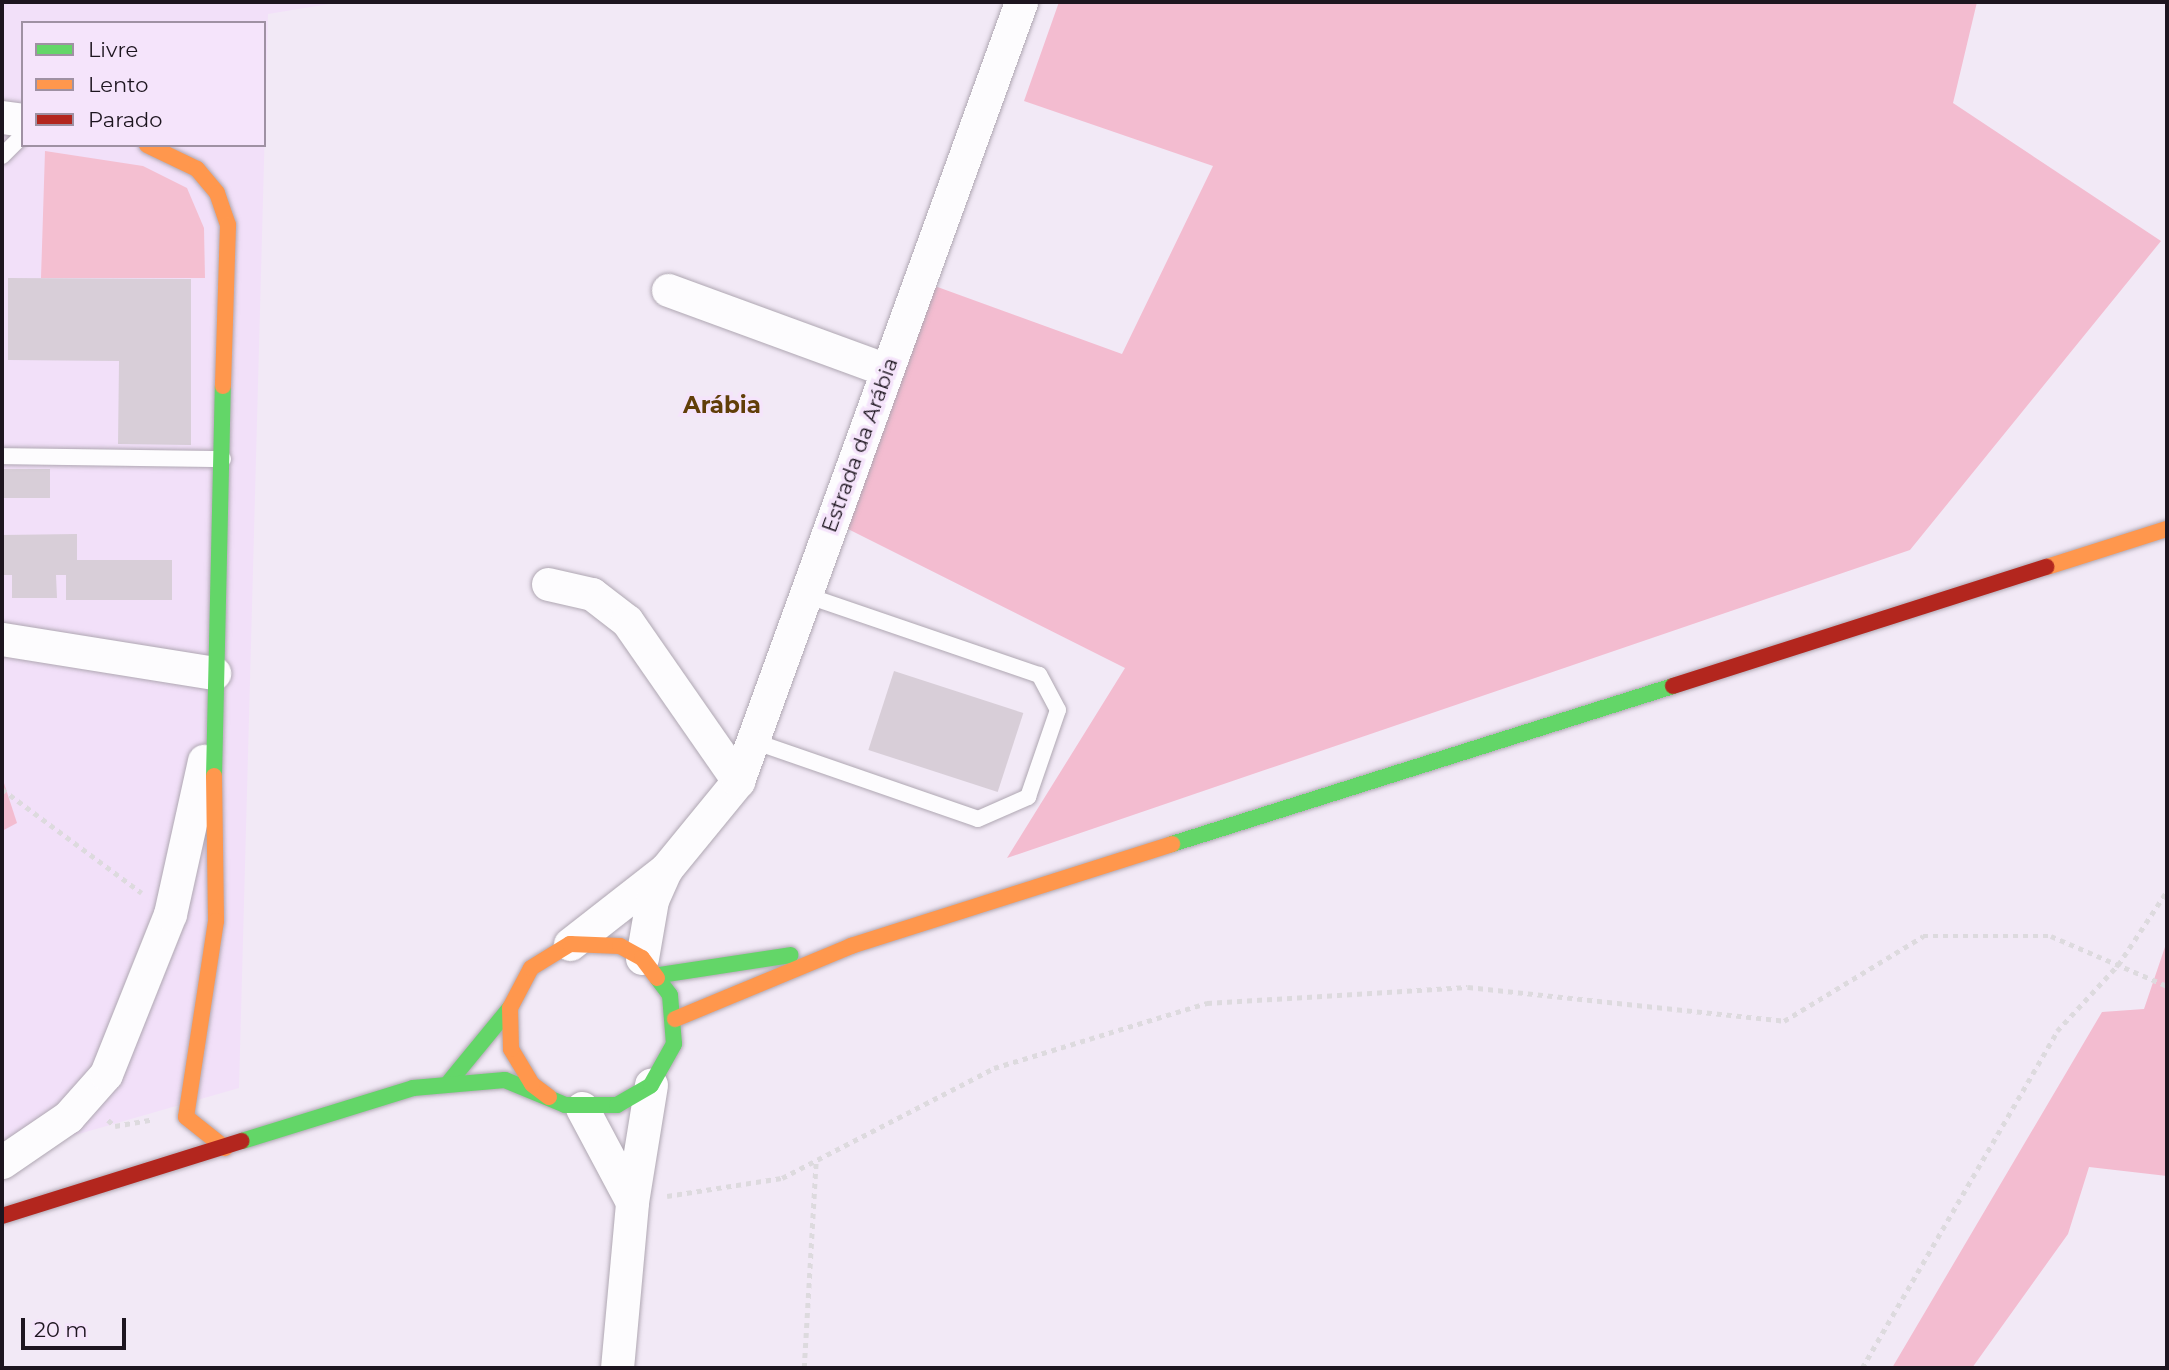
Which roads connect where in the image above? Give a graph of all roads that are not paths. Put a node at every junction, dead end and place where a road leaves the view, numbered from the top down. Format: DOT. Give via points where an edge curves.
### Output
graph roads {
  1 [pos="1021,2"];
  2 [pos="2,117"];
  3 [pos="21,120"];
  4 [pos="21,137"];
  5 [pos="151,147"];
  6 [pos="2,156"];
  7 [pos="668,290"];
  8 [pos="887,370"];
  9 [pos="2,456"];
  10 [pos="224,459"];
  11 [pos="2167,529"];
  12 [pos="548,584"];
  13 [pos="806,595"];
  14 [pos="2,639"];
  15 [pos="214,673"];
  16 [pos="213,724"];
  17 [pos="752,741"];
  18 [pos="738,781"];
  19 [pos="666,869"];
  20 [pos="570,944"];
  21 [pos="851,946"];
  22 [pos="651,967"];
  23 [pos="510,1007"];
  24 [pos="676,1019"];
  25 [pos="450,1081"];
  26 [pos="651,1085"];
  27 [pos="549,1097"];
  28 [pos="582,1108"];
  29 [pos="225,1148"];
  30 [pos="2,1162"];
  31 [pos="632,1202"];
  32 [pos="2,1216"];
  33 [pos="617,1368"];
  1 -- 8 [label="street, Estrada da Arábia"];
  2 -- 3 [label="street"];
  4 -- 6 [label="lane"];
  5 -- 10 [label="street" via="197,169 217,193 228,225"];
  7 -- 8 [label="street"];
  8 -- 13 [label="street, Estrada da Arábia"];
  9 -- 10 [label="lane"];
  10 -- 15 [label="street"];
  11 -- 21 [label="street"];
  12 -- 18 [label="street" via="592,594 627,621"];
  13 -- 17 [label="street, Estrada da Arábia"];
  13 -- 17 [label="lane" via="1039,675 1058,710 1028,797 978,819"];
  14 -- 15 [label="street"];
  15 -- 16 [label="street"];
  16 -- 29 [label="street" via="216,921 186,1117"];
  16 -- 30 [label="street" via="170,914 106,1074 68,1118"];
  17 -- 18 [label="street, Estrada da Arábia"];
  18 -- 19 [label="street, Estrada da Arábia"];
  19 -- 20 [label="street"];
  19 -- 22 [label="street" via="652,900"];
  20 -- 22 [label="street" via="620,946"];
  20 -- 23 [label="street" via="531,968"];
  21 -- 22 [label="street"];
  21 -- 24 [label="street"];
  22 -- 24 [label="street"];
  23 -- 25 [label="street"];
  23 -- 27 [label="street" via="515,1058"];
  24 -- 26 [label="street" via="674,1044"];
  25 -- 27 [label="street" via="505,1080"];
  25 -- 29 [label="street"];
  26 -- 28 [label="street" via="617,1105"];
  26 -- 31 [label="street"];
  27 -- 28 [label="street"];
  28 -- 31 [label="street"];
  29 -- 32 [label="street"];
  31 -- 33 [label="street"];
}
